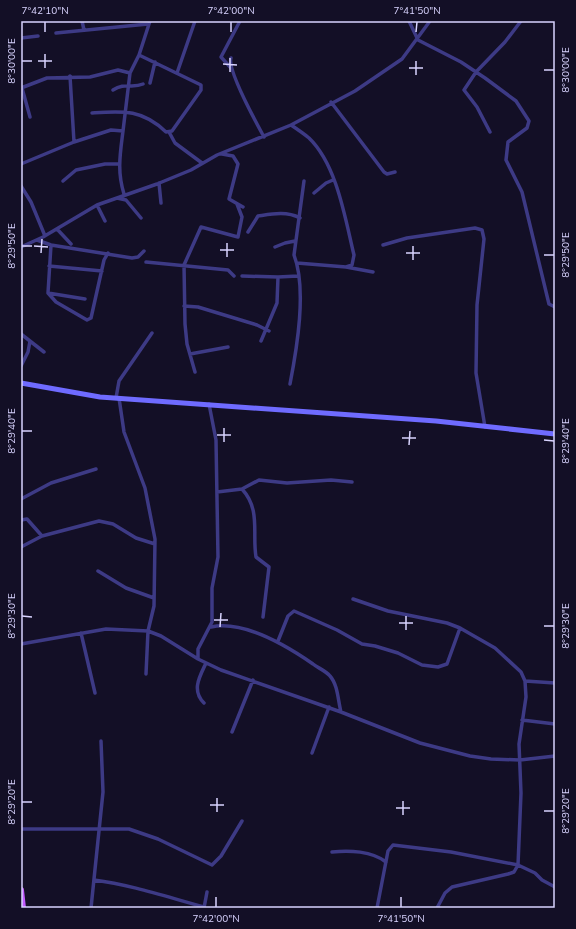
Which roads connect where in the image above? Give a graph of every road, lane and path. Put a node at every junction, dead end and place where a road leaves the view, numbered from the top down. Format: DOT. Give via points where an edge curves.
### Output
graph roads {
  1 [pos="82,21"];
  2 [pos="195,21"];
  3 [pos="240,21"];
  4 [pos="409,21"];
  5 [pos="430,21"];
  6 [pos="520,21"];
  7 [pos="149,23"];
  8 [pos="84,30"];
  9 [pos="56,33"];
  10 [pos="38,36"];
  11 [pos="21,38"];
  12 [pos="418,40"];
  13 [pos="139,55"];
  14 [pos="231,58"];
  15 [pos="155,62"];
  16 [pos="231,68"];
  17 [pos="476,72"];
  18 [pos="130,73"];
  19 [pos="177,73"];
  20 [pos="70,76"];
  21 [pos="150,83"];
  22 [pos="128,84"];
  23 [pos="143,84"];
  24 [pos="22,88"];
  25 [pos="113,90"];
  26 [pos="331,102"];
  27 [pos="125,111"];
  28 [pos="92,113"];
  29 [pos="30,117"];
  30 [pos="291,125"];
  31 [pos="123,131"];
  32 [pos="169,132"];
  33 [pos="490,132"];
  34 [pos="264,137"];
  35 [pos="74,142"];
  36 [pos="221,154"];
  37 [pos="202,163"];
  38 [pos="21,164"];
  39 [pos="119,164"];
  40 [pos="396,172"];
  41 [pos="333,180"];
  42 [pos="63,181"];
  43 [pos="304,181"];
  44 [pos="159,183"];
  45 [pos="21,186"];
  46 [pos="314,193"];
  47 [pos="124,194"];
  48 [pos="116,198"];
  49 [pos="161,203"];
  50 [pos="238,204"];
  51 [pos="97,205"];
  52 [pos="243,207"];
  53 [pos="141,218"];
  54 [pos="300,218"];
  55 [pos="105,221"];
  56 [pos="57,229"];
  57 [pos="248,232"];
  58 [pos="45,236"];
  59 [pos="36,240"];
  60 [pos="295,241"];
  61 [pos="71,244"];
  62 [pos="51,245"];
  63 [pos="383,245"];
  64 [pos="21,247"];
  65 [pos="276,247"];
  66 [pos="144,251"];
  67 [pos="108,253"];
  68 [pos="146,262"];
  69 [pos="297,263"];
  70 [pos="184,265"];
  71 [pos="49,266"];
  72 [pos="346,267"];
  73 [pos="102,271"];
  74 [pos="373,272"];
  75 [pos="234,276"];
  76 [pos="242,276"];
  77 [pos="298,276"];
  78 [pos="278,277"];
  79 [pos="48,293"];
  80 [pos="85,299"];
  81 [pos="184,306"];
  82 [pos="555,307"];
  83 [pos="267,330"];
  84 [pos="152,333"];
  85 [pos="21,334"];
  86 [pos="261,340"];
  87 [pos="30,341"];
  88 [pos="228,347"];
  89 [pos="44,352"];
  90 [pos="190,354"];
  91 [pos="21,366"];
  92 [pos="195,372"];
  93 [pos="21,383"];
  94 [pos="290,384"];
  95 [pos="117,398"];
  96 [pos="209,404"];
  97 [pos="485,427"];
  98 [pos="555,434"];
  99 [pos="96,469"];
  100 [pos="352,482"];
  101 [pos="242,489"];
  102 [pos="217,492"];
  103 [pos="21,499"];
  104 [pos="21,520"];
  105 [pos="42,536"];
  106 [pos="155,544"];
  107 [pos="21,547"];
  108 [pos="98,571"];
  109 [pos="154,598"];
  110 [pos="353,600"];
  111 [pos="263,617"];
  112 [pos="212,621"];
  113 [pos="218,625"];
  114 [pos="211,627"];
  115 [pos="460,628"];
  116 [pos="148,631"];
  117 [pos="81,633"];
  118 [pos="278,641"];
  119 [pos="21,644"];
  120 [pos="198,649"];
  121 [pos="189,653"];
  122 [pos="198,659"];
  123 [pos="206,663"];
  124 [pos="146,674"];
  125 [pos="254,680"];
  126 [pos="525,681"];
  127 [pos="555,683"];
  128 [pos="95,693"];
  129 [pos="204,702"];
  130 [pos="329,708"];
  131 [pos="341,712"];
  132 [pos="522,720"];
  133 [pos="555,724"];
  134 [pos="232,732"];
  135 [pos="101,741"];
  136 [pos="312,753"];
  137 [pos="555,756"];
  138 [pos="520,760"];
  139 [pos="242,821"];
  140 [pos="21,829"];
  141 [pos="99,829"];
  142 [pos="332,852"];
  143 [pos="387,856"];
  144 [pos="381,858"];
  145 [pos="386,862"];
  146 [pos="518,865"];
  147 [pos="94,880"];
  148 [pos="555,887"];
  149 [pos="21,890"];
  150 [pos="207,892"];
  151 [pos="204,907"];
  152 [pos="23,908"];
  153 [pos="90,908"];
  154 [pos="377,908"];
  155 [pos="437,908"];
  1 -- 8 [label="street"];
  2 -- 19 [label="street"];
  3 -- 16 [label="street" via="221,57"];
  4 -- 12 [label="street"];
  5 -- 12 [label="street"];
  6 -- 17 [label="street"];
  7 -- 8 [label="street"];
  7 -- 13 [label="street"];
  8 -- 9 [label="street"];
  10 -- 11 [label="street"];
  12 -- 17 [label="street"];
  12 -- 26 [label="street" via="402,60 355,91"];
  13 -- 15 [label="street"];
  13 -- 18 [label="street"];
  14 -- 16 [label="street"];
  15 -- 19 [label="street"];
  15 -- 21 [label="street"];
  16 -- 34 [label="street"];
  17 -- 33 [label="street" via="464,91 477,107"];
  17 -- 82 [label="street" via="516,102 529,121 527,128 508,142 506,160 521,188 549,304"];
  18 -- 20 [label="street" via="118,70 90,77"];
  18 -- 22 [label="street"];
  19 -- 32 [label="street" via="201,85 202,88"];
  20 -- 24 [label="street" via="47,78"];
  20 -- 35 [label="street"];
  22 -- 23 [label="street"];
  22 -- 25 [label="street"];
  22 -- 27 [label="street"];
  24 -- 29 [label="street"];
  26 -- 30 [label="street"];
  26 -- 40 [label="street" via="384,172"];
  27 -- 28 [label="street"];
  27 -- 31 [label="street"];
  27 -- 32 [label="street" via="155,122"];
  30 -- 34 [label="street"];
  30 -- 41 [label="street" via="309,138 327,164"];
  31 -- 35 [label="street" via="111,130"];
  31 -- 39 [label="street"];
  32 -- 37 [label="street" via="175,143"];
  34 -- 36 [label="street"];
  35 -- 38 [label="street"];
  36 -- 37 [label="street"];
  36 -- 50 [label="street" via="233,156 238,164 229,199"];
  37 -- 44 [label="street"];
  39 -- 42 [label="street" via="76,170"];
  39 -- 47 [label="street" via="119,177"];
  41 -- 46 [label="street"];
  41 -- 72 [label="street" via="354,255 352,265"];
  43 -- 54 [label="street"];
  44 -- 47 [label="street"];
  44 -- 49 [label="street"];
  45 -- 58 [label="street" via="31,202"];
  47 -- 48 [label="street"];
  48 -- 51 [label="street"];
  48 -- 53 [label="street" via="126,200"];
  50 -- 52 [label="street"];
  50 -- 70 [label="street" via="242,217 238,237 201,227"];
  51 -- 55 [label="street"];
  51 -- 56 [label="street"];
  54 -- 57 [label="street" via="282,212 258,216"];
  54 -- 60 [label="street"];
  56 -- 58 [label="street"];
  56 -- 61 [label="street"];
  58 -- 59 [label="street"];
  59 -- 62 [label="street"];
  59 -- 64 [label="street"];
  60 -- 65 [label="street"];
  60 -- 69 [label="street" via="294,255"];
  62 -- 67 [label="street"];
  62 -- 71 [label="street"];
  63 -- 97 [label="street" via="418,236 475,228 482,230 484,240 478,305 476,372"];
  66 -- 67 [label="street" via="132,258"];
  67 -- 73 [label="street"];
  68 -- 70 [label="street"];
  69 -- 72 [label="street"];
  69 -- 77 [label="street"];
  70 -- 75 [label="street" via="228,270"];
  70 -- 81 [label="street"];
  71 -- 73 [label="street"];
  71 -- 79 [label="street"];
  72 -- 74 [label="street"];
  73 -- 79 [label="street" via="89,320 56,302"];
  76 -- 78 [label="street"];
  77 -- 78 [label="street"];
  77 -- 94 [label="street" via="298,331"];
  78 -- 83 [label="street" via="277,303"];
  79 -- 80 [label="street"];
  81 -- 83 [label="street" via="204,309"];
  81 -- 90 [label="street"];
  83 -- 86 [label="street"];
  84 -- 95 [label="street" via="119,381"];
  85 -- 87 [label="street"];
  87 -- 89 [label="street"];
  87 -- 91 [label="street"];
  88 -- 90 [label="street"];
  90 -- 92 [label="street"];
  93 -- 95 [label="street"];
  95 -- 96 [label="street"];
  95 -- 106 [label="street" via="124,432 145,488"];
  96 -- 97 [label="street"];
  96 -- 102 [label="street" via="216,440"];
  97 -- 98 [label="street"];
  99 -- 103 [label="street" via="59,480"];
  100 -- 101 [label="street" via="331,480 287,483 259,480"];
  101 -- 102 [label="street"];
  101 -- 111 [label="street" via="251,504 255,518 256,557 269,567"];
  102 -- 112 [label="street" via="218,557 212,588"];
  104 -- 105 [label="street" via="27,520"];
  105 -- 106 [label="street" via="98,522 113,524 136,538"];
  105 -- 107 [label="street"];
  106 -- 109 [label="street"];
  108 -- 109 [label="street" via="126,588"];
  109 -- 116 [label="street"];
  110 -- 115 [label="street"];
  112 -- 113 [label="street"];
  112 -- 114 [label="street"];
  113 -- 114 [label="street"];
  113 -- 118 [label="street" via="249,631"];
  114 -- 120 [label="street"];
  115 -- 118 [label="street" via="447,664 438,667 422,665 398,653 362,644 294,611 288,616"];
  115 -- 126 [label="street" via="495,648 522,672"];
  116 -- 117 [label="street" via="106,629"];
  116 -- 121 [label="street"];
  116 -- 124 [label="street"];
  117 -- 119 [label="street"];
  117 -- 128 [label="street"];
  118 -- 131 [label="street" via="329,675 335,686"];
  120 -- 121 [label="street"];
  120 -- 122 [label="street"];
  121 -- 122 [label="street"];
  122 -- 123 [label="street"];
  123 -- 125 [label="street"];
  123 -- 129 [label="street" via="197,686 198,696"];
  125 -- 130 [label="street"];
  125 -- 134 [label="street"];
  126 -- 127 [label="street"];
  126 -- 132 [label="street" via="526,697"];
  130 -- 131 [label="street"];
  130 -- 136 [label="street"];
  131 -- 138 [label="street" via="420,743 470,756"];
  132 -- 133 [label="street"];
  132 -- 138 [label="street"];
  135 -- 141 [label="street" via="103,792"];
  137 -- 138 [label="street"];
  138 -- 146 [label="street"];
  139 -- 141 [label="street" via="221,856 212,865 137,830"];
  140 -- 141 [label="street"];
  141 -- 147 [label="street"];
  142 -- 144 [label="street" via="354,851"];
  143 -- 144 [label="street"];
  143 -- 145 [label="street"];
  143 -- 146 [label="street" via="391,846 397,845"];
  144 -- 145 [label="street"];
  145 -- 154 [label="street"];
  146 -- 148 [label="street"];
  146 -- 155 [label="street" via="514,872 508,874 452,887 445,893"];
  147 -- 151 [label="street" via="162,894"];
  147 -- 153 [label="street"];
  149 -- 152 [label="main road"];
  150 -- 151 [label="street"];
}
